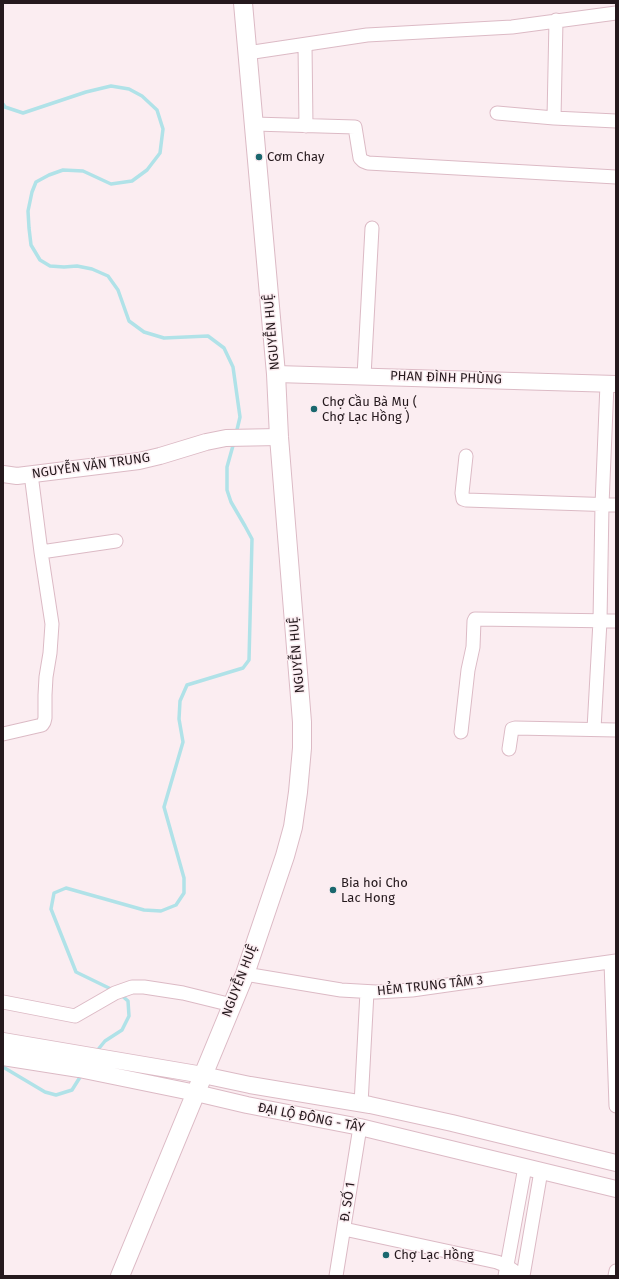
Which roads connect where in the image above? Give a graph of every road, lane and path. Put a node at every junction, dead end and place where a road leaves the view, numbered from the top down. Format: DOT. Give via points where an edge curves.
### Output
graph roads {
  1 [pos="243,3"];
  2 [pos="616,13"];
  3 [pos="556,20"];
  4 [pos="305,45"];
  5 [pos="248,54"];
  6 [pos="497,113"];
  7 [pos="554,118"];
  8 [pos="616,121"];
  9 [pos="254,124"];
  10 [pos="306,126"];
  11 [pos="616,177"];
  12 [pos="372,228"];
  13 [pos="276,374"];
  14 [pos="364,376"];
  15 [pos="611,384"];
  16 [pos="280,437"];
  17 [pos="466,456"];
  18 [pos="3,474"];
  19 [pos="30,474"];
  20 [pos="602,505"];
  21 [pos="616,505"];
  22 [pos="116,541"];
  23 [pos="41,552"];
  24 [pos="600,621"];
  25 [pos="616,621"];
  26 [pos="594,729"];
  27 [pos="616,730"];
  28 [pos="461,732"];
  29 [pos="3,734"];
  30 [pos="508,749"];
  31 [pos="614,961"];
  32 [pos="245,974"];
  33 [pos="367,992"];
  34 [pos="3,1002"];
  35 [pos="232,1004"];
  36 [pos="3,1041"];
  37 [pos="3,1057"];
  38 [pos="203,1075"];
  39 [pos="196,1093"];
  40 [pos="361,1104"];
  41 [pos="616,1106"];
  42 [pos="360,1127"];
  43 [pos="616,1163"];
  44 [pos="525,1167"];
  45 [pos="541,1171"];
  46 [pos="616,1189"];
  47 [pos="344,1228"];
  48 [pos="506,1271"];
  49 [pos="616,1271"];
  50 [pos="120,1276"];
  51 [pos="336,1276"];
  52 [pos="522,1276"];
  53 [pos="615,1276"];
  1 -- 5 [label="main road, NGUYỄN HUỆ"];
  2 -- 3 [label="street"];
  3 -- 4 [label="street" via="490,28 367,36"];
  3 -- 7 [label="street"];
  4 -- 5 [label="street"];
  4 -- 10 [label="street"];
  5 -- 9 [label="main road, NGUYỄN HUỆ"];
  6 -- 7 [label="street"];
  7 -- 8 [label="street"];
  9 -- 10 [label="street"];
  9 -- 13 [label="main road, NGUYỄN HUỆ"];
  10 -- 11 [label="street" via="355,127 360,158 368,162"];
  12 -- 14 [label="street"];
  13 -- 14 [label="street, PHAN ĐÌNH PHÙNG"];
  13 -- 16 [label="main road, NGUYỄN HUỆ"];
  14 -- 15 [label="street, PHAN ĐÌNH PHÙNG"];
  15 -- 20 [label="street"];
  16 -- 19 [label="street, NGUYỄN VĂN TRUNG" via="226,438 140,461"];
  16 -- 32 [label="main road, NGUYỄN HUỆ" via="302,748 293,827"];
  17 -- 20 [label="street" via="463,499"];
  18 -- 19 [label="street, NGUYỄN VĂN TRUNG"];
  19 -- 23 [label="street"];
  20 -- 21 [label="street"];
  20 -- 24 [label="street"];
  22 -- 23 [label="street"];
  23 -- 29 [label="street" via="52,624 46,683 46,718 39,726"];
  24 -- 25 [label="street"];
  24 -- 26 [label="street"];
  24 -- 28 [label="street" via="475,619"];
  26 -- 27 [label="street"];
  26 -- 30 [label="street" via="515,728 512,729"];
  31 -- 33 [label="street, HẺM TRUNG TÂM 3" via="412,990"];
  31 -- 41 [label="street"];
  32 -- 33 [label="street, HẺM TRUNG TÂM 3"];
  32 -- 35 [label="main road, NGUYỄN HUỆ"];
  33 -- 40 [label="street"];
  34 -- 35 [label="street" via="75,1016 115,993 132,988 159,988"];
  35 -- 38 [label="main road, NGUYỄN HUỆ"];
  36 -- 38 [label="street, ĐẠI LỘ ĐÔNG - TÂY"];
  37 -- 39 [label="street, ĐẠI LỘ ĐÔNG - TÂY" via="85,1070"];
  38 -- 39 [label="main road, NGUYỄN HUỆ"];
  38 -- 40 [label="street, ĐẠI LỘ ĐÔNG - TÂY"];
  39 -- 42 [label="street, ĐẠI LỘ ĐÔNG - TÂY"];
  39 -- 50 [label="main road, NGUYỄN HUỆ"];
  40 -- 43 [label="street, ĐẠI LỘ ĐÔNG - TÂY" via="452,1123"];
  42 -- 44 [label="street, ĐẠI LỘ ĐÔNG - TÂY"];
  42 -- 47 [label="street, Đ. SỐ 1"];
  44 -- 45 [label="street, ĐẠI LỘ ĐÔNG - TÂY"];
  44 -- 48 [label="street"];
  45 -- 46 [label="street, ĐẠI LỘ ĐÔNG - TÂY"];
  45 -- 52 [label="street"];
  47 -- 48 [label="street" via="497,1262"];
  47 -- 51 [label="street, Đ. SỐ 1"];
  48 -- 52 [label="street"];
  49 -- 53 [label="street"];
}
